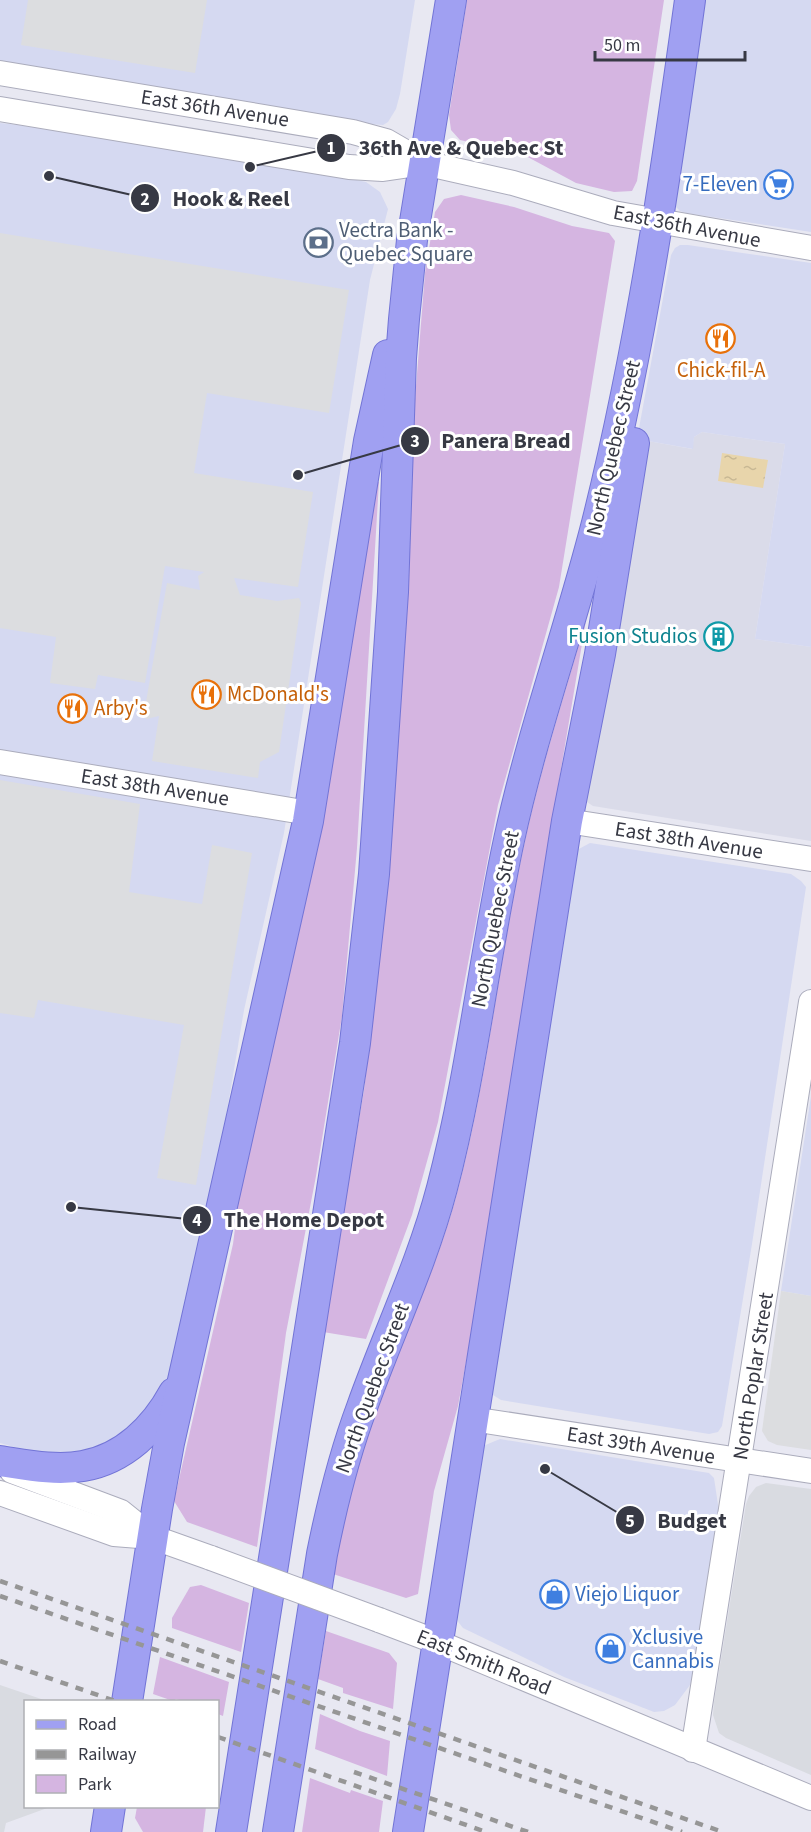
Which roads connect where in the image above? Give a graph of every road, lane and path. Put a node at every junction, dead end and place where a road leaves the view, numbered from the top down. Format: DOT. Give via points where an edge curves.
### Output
graph roads {
  1 [pos="451,0"];
  2 [pos="690,0"];
  3 [pos="0,73"];
  4 [pos="0,109"];
  5 [pos="424,163"];
  6 [pos="658,221"];
  7 [pos="412,240"];
  8 [pos="811,248"];
  9 [pos="633,365"];
  10 [pos="0,762"];
  11 [pos="309,813"];
  12 [pos="567,821"];
  13 [pos="811,859"];
  14 [pos="811,1002"];
  15 [pos="186,1372"];
  16 [pos="472,1419"];
  17 [pos="739,1460"];
  18 [pos="0,1461"];
  19 [pos="0,1467"];
  20 [pos="811,1471"];
  21 [pos="0,1493"];
  22 [pos="152,1537"];
  23 [pos="437,1642"];
  24 [pos="127,1700"];
  25 [pos="693,1750"];
  26 [pos="811,1798"];
  27 [pos="110,1808"];
  28 [pos="106,1832"];
  29 [pos="231,1832"];
  30 [pos="278,1832"];
  31 [pos="408,1832"];
  1 -- 5 [label="main road"];
  2 -- 6 [label="main road, North Quebec Street"];
  3 -- 5 [label="street, East 36th Avenue" via="353,132 386,141"];
  4 -- 5 [label="street, East 36th Avenue" via="349,167 383,169"];
  5 -- 6 [label="street, East 36th Avenue" via="513,183 613,213"];
  5 -- 7 [label="main road"];
  6 -- 8 [label="street, East 36th Avenue"];
  6 -- 9 [label="main road, North Quebec Street"];
  7 -- 11 [label="main road" via="369,441"];
  7 -- 29 [label="main road" via="401,358 393,592 374,874 362,981 343,1131"];
  9 -- 12 [label="main road" via="638,409 633,453 600,654"];
  9 -- 30 [label="main road, North Quebec Street" via="595,531 509,841 460,1112 442,1188 417,1267 362,1406 330,1515"];
  10 -- 11 [label="street, East 38th Avenue"];
  11 -- 15 [label="main road"];
  12 -- 13 [label="street, East 38th Avenue"];
  12 -- 16 [label="main road"];
  14 -- 17 [label="street, North Poplar Street"];
  15 -- 18 [label="main road" via="158,1419 118,1454 82,1467"];
  15 -- 22 [label="main road"];
  16 -- 17 [label="street, East 39th Avenue"];
  16 -- 23 [label="main road"];
  17 -- 20 [label="street, East 39th Avenue"];
  17 -- 25 [label="street, North Poplar Street"];
  19 -- 22 [label="street, East Smith Road" via="121,1512"];
  21 -- 22 [label="street, East Smith Road" via="114,1534"];
  22 -- 23 [label="street, East Smith Road, bridge"];
  22 -- 24 [label="main road"];
  23 -- 25 [label="street, East Smith Road"];
  23 -- 31 [label="main road"];
  25 -- 26 [label="street, East Smith Road"];
  27 -- 28 [label="main road"];
}
